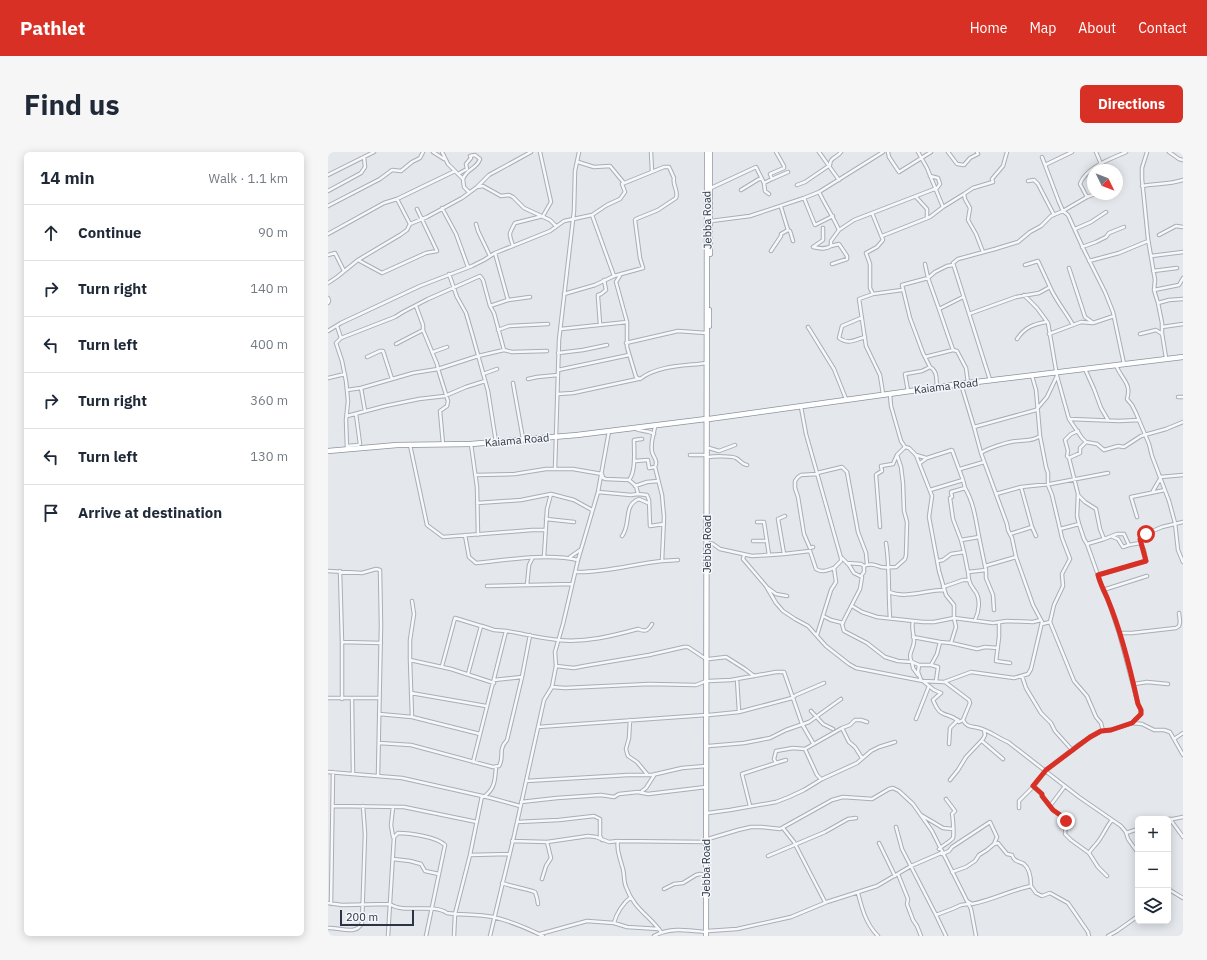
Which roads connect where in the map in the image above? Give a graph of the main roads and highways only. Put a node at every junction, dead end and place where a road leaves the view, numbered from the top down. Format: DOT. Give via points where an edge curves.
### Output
graph roads {
  1 [pos="707,152"];
  2 [pos="710,152"];
  3 [pos="1183,357"];
  4 [pos="708,419"];
  5 [pos="328,451"];
  6 [pos="708,456"];
  7 [pos="708,659"];
  8 [pos="707,715"];
  9 [pos="707,840"];
  10 [pos="707,934"];
  1 -- 4 [label="highway, Jebba Road"];
  2 -- 4 [label="highway, Jebba Road"];
  3 -- 4 [label="highway, Kaiama Road" via="990,380"];
  4 -- 5 [label="highway, Kaiama Road" via="496,442"];
  4 -- 6 [label="highway, Jebba Road"];
  4 -- 6 [label="highway, Jebba Road"];
  6 -- 7 [label="highway, Jebba Road"];
  6 -- 7 [label="highway, Jebba Road"];
  7 -- 8 [label="highway, Jebba Road"];
  8 -- 9 [label="highway, Jebba Road"];
  8 -- 9 [label="highway, Jebba Road"];
  9 -- 10 [label="highway, Jebba Road"];
  9 -- 10 [label="highway, Jebba Road"];
}
